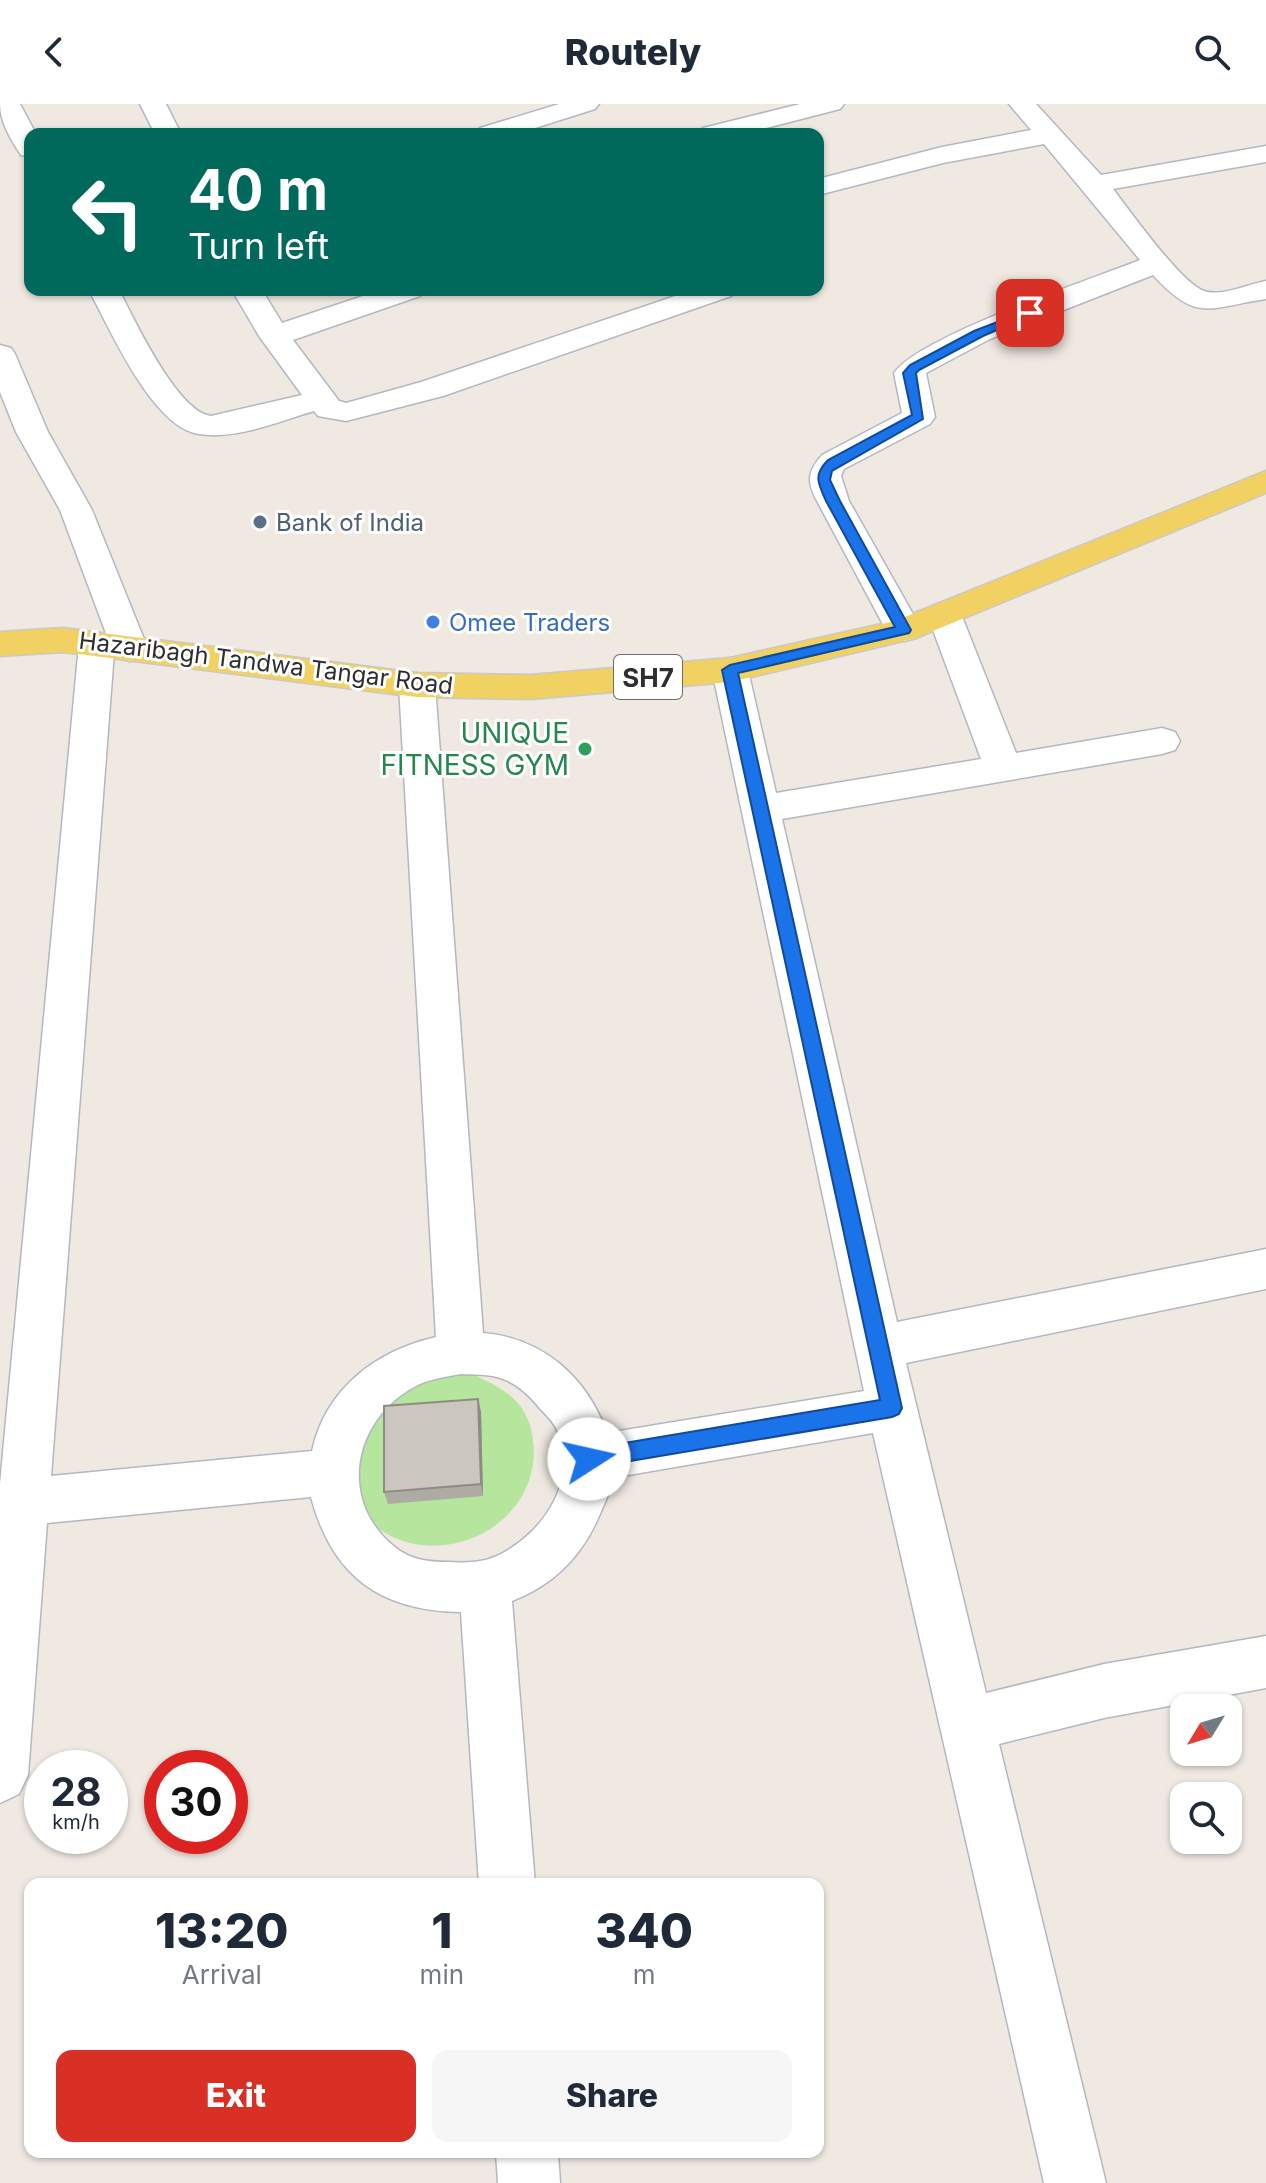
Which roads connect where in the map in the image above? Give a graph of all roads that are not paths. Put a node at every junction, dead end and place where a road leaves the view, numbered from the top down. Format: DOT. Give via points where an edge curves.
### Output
graph roads {
  1 [pos="7,104"];
  2 [pos="153,104"];
  3 [pos="586,104"];
  4 [pos="831,104"];
  5 [pos="1022,104"];
  6 [pos="165,128"];
  7 [pos="508,128"];
  8 [pos="736,128"];
  9 [pos="1049,135"];
  10 [pos="24,137"];
  11 [pos="1266,154"];
  12 [pos="1095,184"];
  13 [pos="824,185"];
  14 [pos="1159,263"];
  15 [pos="1266,290"];
  16 [pos="107,296"];
  17 [pos="251,296"];
  18 [pos="392,296"];
  19 [pos="703,296"];
  20 [pos="274,336"];
  21 [pos="0,354"];
  22 [pos="321,400"];
  23 [pos="1266,481"];
  24 [pos="944,614"];
  25 [pos="904,630"];
  26 [pos="0,644"];
  27 [pos="114,647"];
  28 [pos="730,670"];
  29 [pos="417,685"];
  30 [pos="1162,741"];
  31 [pos="1004,769"];
  32 [pos="762,809"];
  33 [pos="1266,1269"];
  34 [pos="879,1347"];
  35 [pos="461,1353"];
  36 [pos="892,1408"];
  37 [pos="589,1459"];
  38 [pos="333,1472"];
  39 [pos="25,1502"];
  40 [pos="485,1587"];
  41 [pos="1266,1662"];
  42 [pos="967,1725"];
  43 [pos="0,1775"];
  44 [pos="507,1878"];
  45 [pos="527,2158"];
  46 [pos="529,2183"];
  47 [pos="1075,2183"];
  1 -- 10 [label="street"];
  2 -- 6 [label="street"];
  3 -- 7 [label="street"];
  4 -- 8 [label="street"];
  5 -- 9 [label="street"];
  9 -- 12 [label="street"];
  9 -- 13 [label="street"];
  11 -- 12 [label="street"];
  12 -- 14 [label="street"];
  14 -- 15 [label="street" via="1199,300"];
  14 -- 25 [label="street" via="979,333 915,367 909,373 919,417 825,470 823,480 833,501"];
  16 -- 22 [label="street" via="145,365 191,423 225,423"];
  17 -- 20 [label="street"];
  18 -- 20 [label="street"];
  19 -- 22 [label="street" via="418,393 346,412 329,409"];
  20 -- 22 [label="street"];
  21 -- 27 [label="street" via="32,432 76,510"];
  23 -- 24 [label="main road, Hazaribagh Tandwa Tangar Road / SH7"];
  24 -- 25 [label="main road, Hazaribagh Tandwa Tangar Road / SH7"];
  24 -- 31 [label="street"];
  25 -- 28 [label="main road, Hazaribagh Tandwa Tangar Road / SH7"];
  26 -- 27 [label="main road, Hazaribagh Tandwa Tangar Road / SH7" via="63,640"];
  27 -- 29 [label="main road, Hazaribagh Tandwa Tangar Road / SH7"];
  27 -- 39 [label="street"];
  28 -- 29 [label="main road, Hazaribagh Tandwa Tangar Road / SH7" via="531,687"];
  28 -- 32 [label="street"];
  29 -- 35 [label="street"];
  30 -- 31 [label="street"];
  31 -- 32 [label="street"];
  32 -- 34 [label="street"];
  33 -- 34 [label="street"];
  34 -- 36 [label="street"];
  35 -- 37 [label="street" via="499,1356 533,1371 562,1393 581,1424"];
  35 -- 38 [label="street" via="423,1360 389,1377 360,1403 341,1435"];
  36 -- 37 [label="street"];
  36 -- 42 [label="street"];
  37 -- 40 [label="street" via="586,1492 573,1524 550,1552 521,1574"];
  38 -- 39 [label="street"];
  38 -- 40 [label="street" via="336,1507 351,1538 376,1564 408,1583 446,1590"];
  39 -- 43 [label="street"];
  40 -- 44 [label="street"];
  41 -- 42 [label="street" via="1104,1691"];
  42 -- 47 [label="street"];
  45 -- 46 [label="street"];
}
